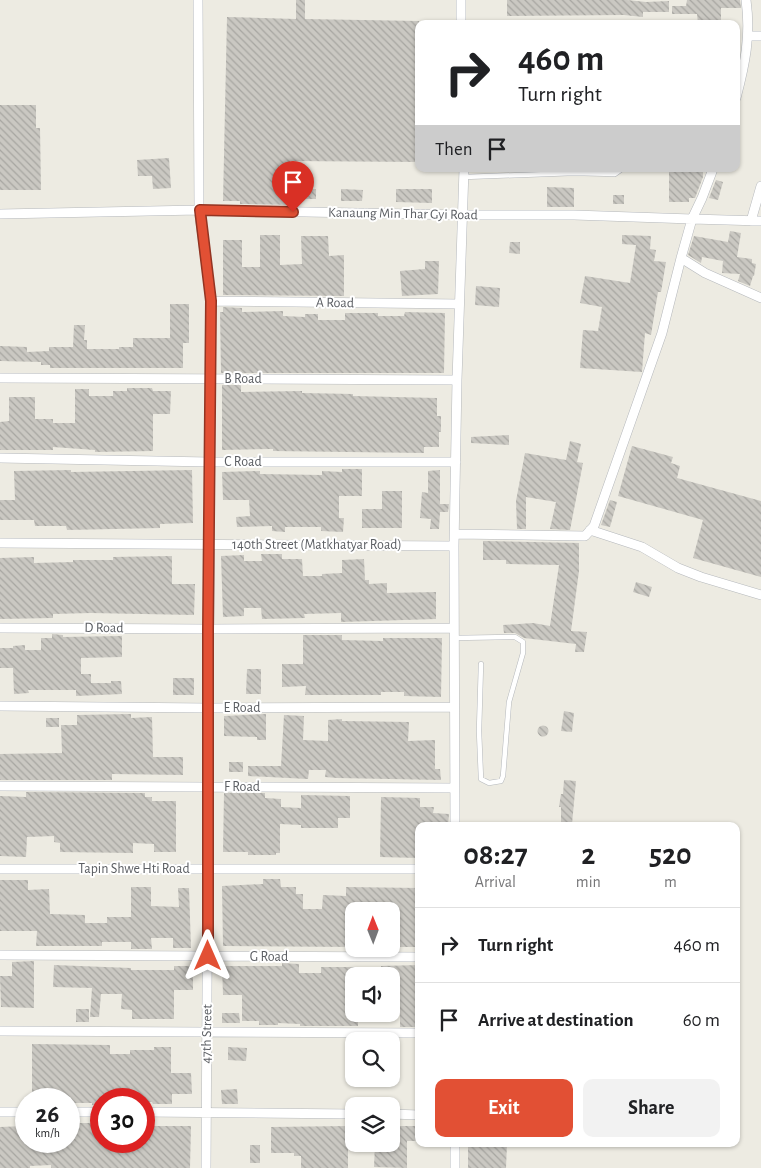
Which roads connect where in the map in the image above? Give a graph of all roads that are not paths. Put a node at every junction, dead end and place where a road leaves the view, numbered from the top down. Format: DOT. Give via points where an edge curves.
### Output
graph roads {
  1 [pos="198,0"];
  2 [pos="461,0"];
  3 [pos="746,0"];
  4 [pos="461,20"];
  5 [pos="748,36"];
  6 [pos="761,36"];
  7 [pos="740,83"];
  8 [pos="618,172"];
  9 [pos="712,172"];
  10 [pos="464,173"];
  11 [pos="761,186"];
  12 [pos="200,210"];
  13 [pos="0,214"];
  14 [pos="462,216"];
  15 [pos="692,219"];
  16 [pos="751,221"];
  17 [pos="761,222"];
  18 [pos="681,258"];
  19 [pos="761,298"];
  20 [pos="211,301"];
  21 [pos="459,304"];
  22 [pos="0,378"];
  23 [pos="209,378"];
  24 [pos="457,380"];
  25 [pos="0,458"];
  26 [pos="209,462"];
  27 [pos="456,462"];
  28 [pos="590,530"];
  29 [pos="455,534"];
  30 [pos="0,543"];
  31 [pos="209,544"];
  32 [pos="454,546"];
  33 [pos="761,595"];
  34 [pos="0,628"];
  35 [pos="208,630"];
  36 [pos="454,633"];
  37 [pos="481,664"];
  38 [pos="0,706"];
  39 [pos="454,707"];
  40 [pos="208,708"];
  41 [pos="0,786"];
  42 [pos="208,787"];
  43 [pos="454,788"];
  44 [pos="454,822"];
  45 [pos="0,869"];
  46 [pos="208,869"];
  47 [pos="415,869"];
  48 [pos="0,955"];
  49 [pos="208,956"];
  50 [pos="415,957"];
  51 [pos="0,1031"];
  52 [pos="208,1032"];
  53 [pos="415,1033"];
  54 [pos="0,1112"];
  55 [pos="15,1112"];
  56 [pos="155,1112"];
  57 [pos="207,1112"];
  58 [pos="345,1114"];
  59 [pos="400,1114"];
  60 [pos="415,1115"];
  61 [pos="455,1147"];
  62 [pos="206,1168"];
  63 [pos="455,1168"];
  1 -- 12 [label="street, 47th Street"];
  2 -- 4 [label="street"];
  3 -- 5 [label="street"];
  5 -- 6 [label="street"];
  5 -- 7 [label="street"];
  8 -- 10 [label="lane"];
  9 -- 15 [label="street"];
  10 -- 14 [label="street"];
  11 -- 16 [label="street"];
  12 -- 13 [label="street, Kanaung Min Thar Gyi Road"];
  12 -- 14 [label="street, Kanaung Min Thar Gyi Road"];
  12 -- 20 [label="street, 47th Street"];
  14 -- 15 [label="street, Kanaung Min Thar Gyi Road"];
  14 -- 21 [label="street"];
  15 -- 16 [label="street, Kanaung Min Thar Gyi Road"];
  15 -- 18 [label="street"];
  16 -- 17 [label="street, Kanaung Min Thar Gyi Road"];
  18 -- 19 [label="street" via="705,273"];
  18 -- 28 [label="street" via="662,333"];
  20 -- 21 [label="street, A Road"];
  20 -- 23 [label="street, 47th Street"];
  21 -- 24 [label="street"];
  22 -- 23 [label="street, B Road"];
  23 -- 24 [label="street, B Road"];
  23 -- 26 [label="street, 47th Street"];
  24 -- 27 [label="street"];
  25 -- 26 [label="street, C Road"];
  26 -- 27 [label="street, C Road"];
  26 -- 31 [label="street, 47th Street"];
  27 -- 29 [label="street"];
  28 -- 29 [label="street" via="585,536"];
  28 -- 33 [label="street" via="642,547 701,577"];
  29 -- 32 [label="street"];
  30 -- 31 [label="street, 140th Street (Matkhatyar Road)"];
  31 -- 32 [label="street, 140th Street (Matkhatyar Road)"];
  31 -- 35 [label="street, 47th Street"];
  32 -- 36 [label="street"];
  34 -- 35 [label="street, D Road"];
  35 -- 36 [label="street, D Road"];
  35 -- 40 [label="street, 47th Street"];
  36 -- 37 [label="lane" via="515,636 523,642 508,702 503,776 501,781 489,783 481,778 478,731"];
  36 -- 39 [label="street"];
  38 -- 40 [label="street, E Road"];
  39 -- 40 [label="street, E Road"];
  39 -- 43 [label="street"];
  40 -- 42 [label="street, 47th Street"];
  41 -- 42 [label="street, F Road"];
  42 -- 43 [label="street, F Road"];
  42 -- 46 [label="street, 47th Street"];
  43 -- 44 [label="street"];
  45 -- 46 [label="street, Tapin Shwe Hti Road"];
  46 -- 47 [label="street, Tapin Shwe Hti Road"];
  46 -- 49 [label="street, 47th Street"];
  48 -- 49 [label="street, G Road"];
  49 -- 50 [label="street, G Road"];
  49 -- 52 [label="street, 47th Street"];
  51 -- 52 [label="street"];
  52 -- 53 [label="street"];
  52 -- 57 [label="street, 47th Street"];
  54 -- 55 [label="street"];
  56 -- 57 [label="street"];
  57 -- 58 [label="street"];
  57 -- 62 [label="street, 47th Street"];
  59 -- 60 [label="street"];
  61 -- 63 [label="street"];
}
